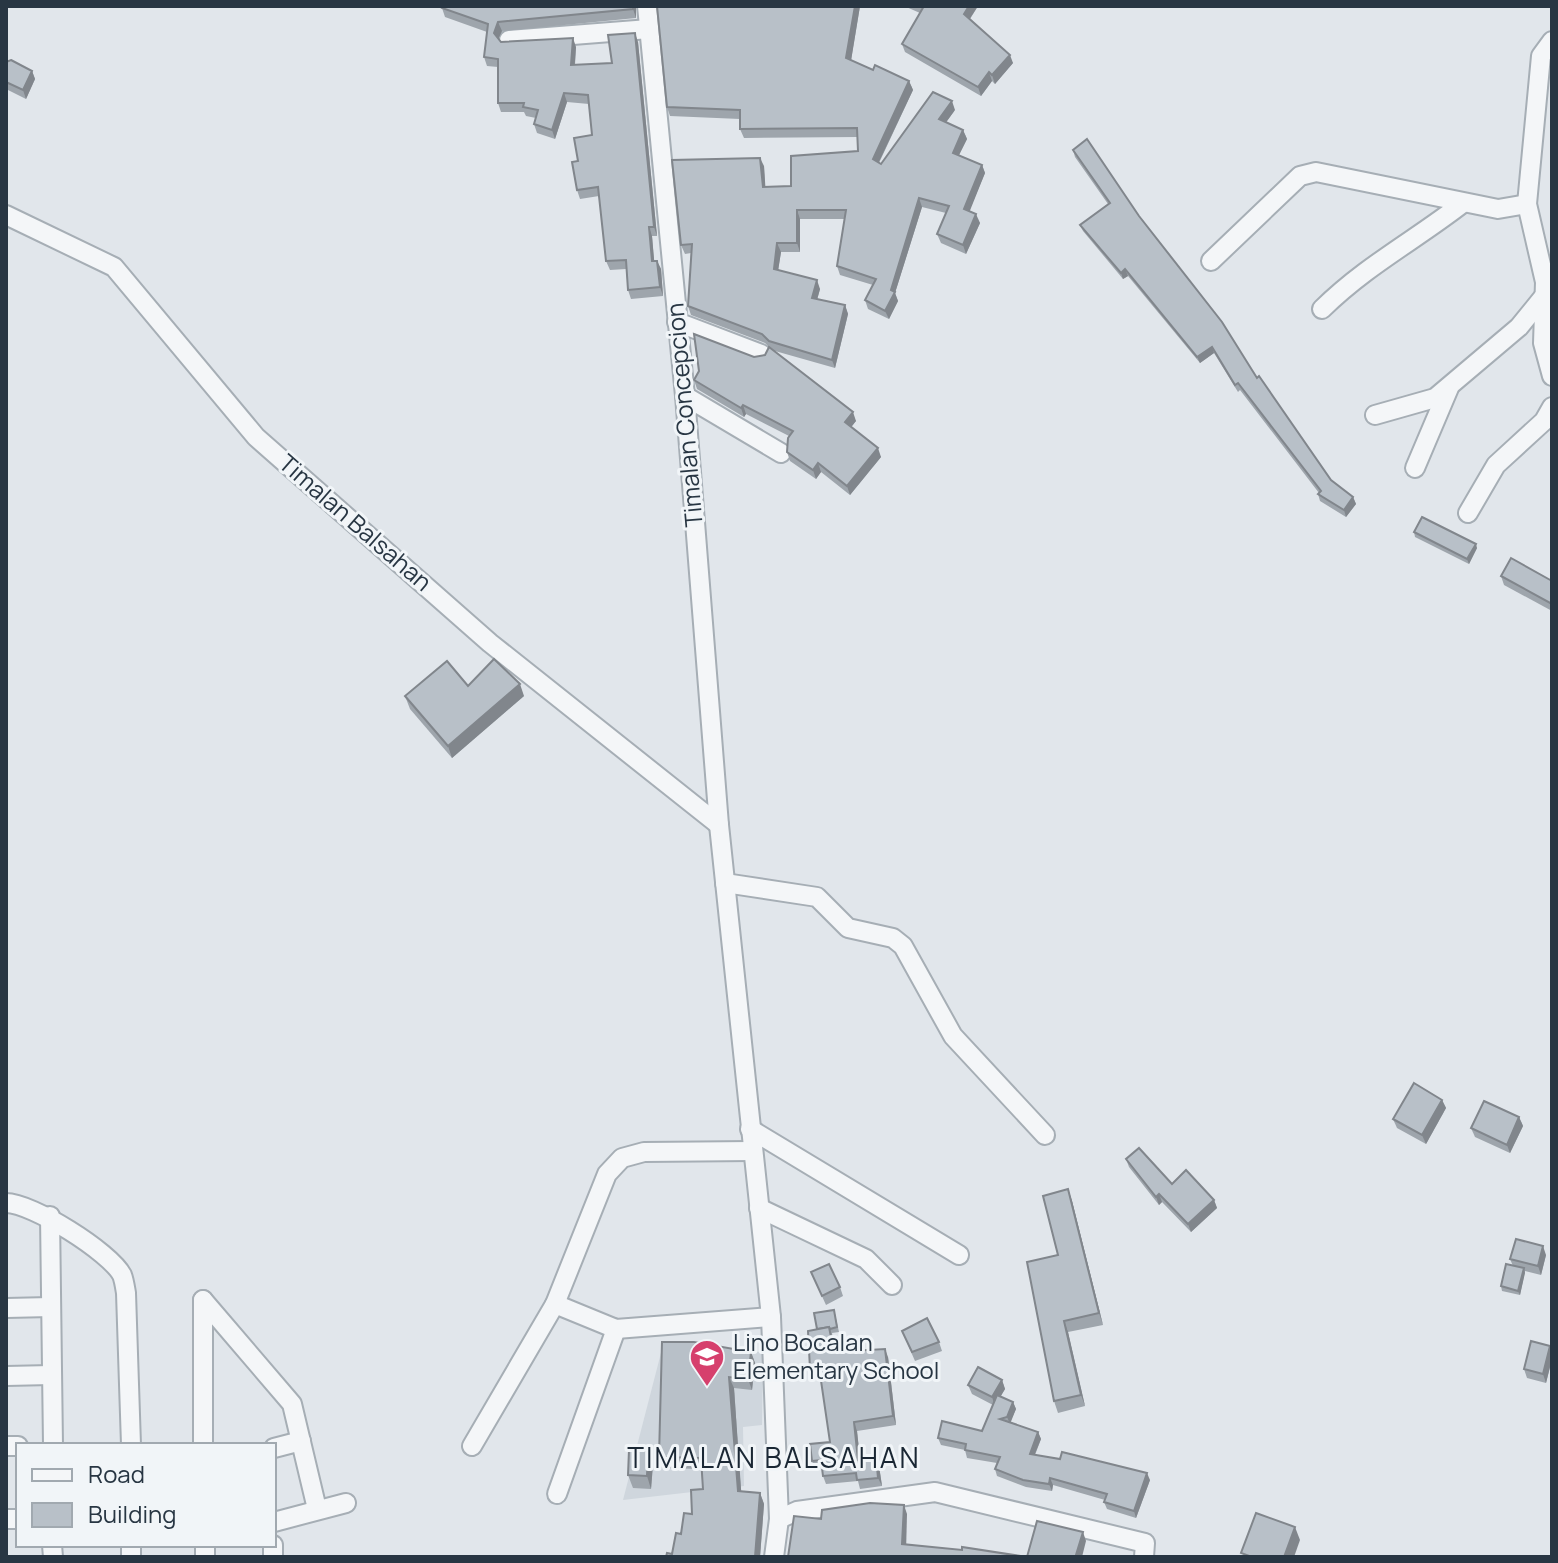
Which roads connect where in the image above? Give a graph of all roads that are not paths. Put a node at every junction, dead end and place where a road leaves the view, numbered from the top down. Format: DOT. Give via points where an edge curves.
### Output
graph roads {
  1 [pos="647,6"];
  2 [pos="649,29"];
  3 [pos="509,40"];
  4 [pos="1552,41"];
  5 [pos="1463,203"];
  6 [pos="1527,204"];
  7 [pos="6,215"];
  8 [pos="1211,261"];
  9 [pos="1545,295"];
  10 [pos="1322,309"];
  11 [pos="677,322"];
  12 [pos="761,354"];
  13 [pos="1552,376"];
  14 [pos="1451,386"];
  15 [pos="685,396"];
  16 [pos="1552,407"];
  17 [pos="1375,415"];
  18 [pos="781,453"];
  19 [pos="1415,468"];
  20 [pos="1468,513"];
  21 [pos="719,825"];
  22 [pos="725,883"];
  23 [pos="750,1129"];
  24 [pos="1045,1135"];
  25 [pos="752,1151"];
  26 [pos="6,1203"];
  27 [pos="759,1208"];
  28 [pos="50,1216"];
  29 [pos="959,1255"];
  30 [pos="892,1285"];
  31 [pos="555,1304"];
  32 [pos="51,1307"];
  33 [pos="6,1308"];
  34 [pos="771,1317"];
  35 [pos="616,1329"];
  36 [pos="51,1375"];
  37 [pos="6,1376"];
  38 [pos="301,1441"];
  39 [pos="51,1443"];
  40 [pos="131,1443"];
  41 [pos="203,1443"];
  42 [pos="472,1446"];
  43 [pos="276,1447"];
  44 [pos="557,1494"];
  45 [pos="346,1503"];
  46 [pos="317,1509"];
  47 [pos="779,1519"];
  48 [pos="276,1521"];
  49 [pos="774,1557"];
  50 [pos="1144,1557"];
  1 -- 2 [label="street, Timalan Concepcion"];
  2 -- 3 [label="street"];
  2 -- 11 [label="street, Timalan Concepcion"];
  4 -- 6 [label="street" via="1541,56"];
  5 -- 6 [label="street" via="1498,209"];
  5 -- 8 [label="street" via="1316,172 1300,176"];
  5 -- 10 [label="street" via="1416,240 1357,275"];
  6 -- 9 [label="street"];
  7 -- 21 [label="street, Timalan Balsahan" via="114,267 256,437 490,643"];
  9 -- 13 [label="street" via="1543,343"];
  9 -- 14 [label="street" via="1519,327"];
  11 -- 12 [label="street"];
  11 -- 15 [label="street, Timalan Concepcion"];
  14 -- 17 [label="street" via="1427,401"];
  14 -- 19 [label="street"];
  15 -- 18 [label="street"];
  15 -- 21 [label="street, Timalan Concepcion"];
  16 -- 20 [label="street" via="1496,465"];
  21 -- 22 [label="street, Timalan Concepcion"];
  22 -- 23 [label="street, Timalan Concepcion"];
  22 -- 24 [label="street" via="817,897 848,928 893,938 903,946 953,1036"];
  23 -- 25 [label="street, Timalan Concepcion"];
  23 -- 29 [label="street"];
  25 -- 27 [label="street, Timalan Concepcion"];
  25 -- 31 [label="street" via="644,1152 622,1158 607,1174"];
  26 -- 28 [label="street"];
  27 -- 30 [label="street" via="866,1259"];
  27 -- 34 [label="street, Timalan Concepcion"];
  28 -- 32 [label="street"];
  28 -- 40 [label="street" via="121,1274"];
  31 -- 35 [label="street"];
  31 -- 42 [label="street"];
  32 -- 33 [label="street"];
  32 -- 36 [label="street"];
  34 -- 35 [label="street"];
  34 -- 47 [label="street, Timalan Concepcion"];
  35 -- 44 [label="street"];
  36 -- 37 [label="street"];
  36 -- 39 [label="street"];
  38 -- 41 [label="street" via="292,1404 203,1300"];
  38 -- 43 [label="street"];
  38 -- 46 [label="street"];
  45 -- 46 [label="street"];
  46 -- 48 [label="street"];
  47 -- 49 [label="street, Timalan Concepcion"];
  47 -- 50 [label="street" via="797,1511 935,1492 1145,1543"];
}
